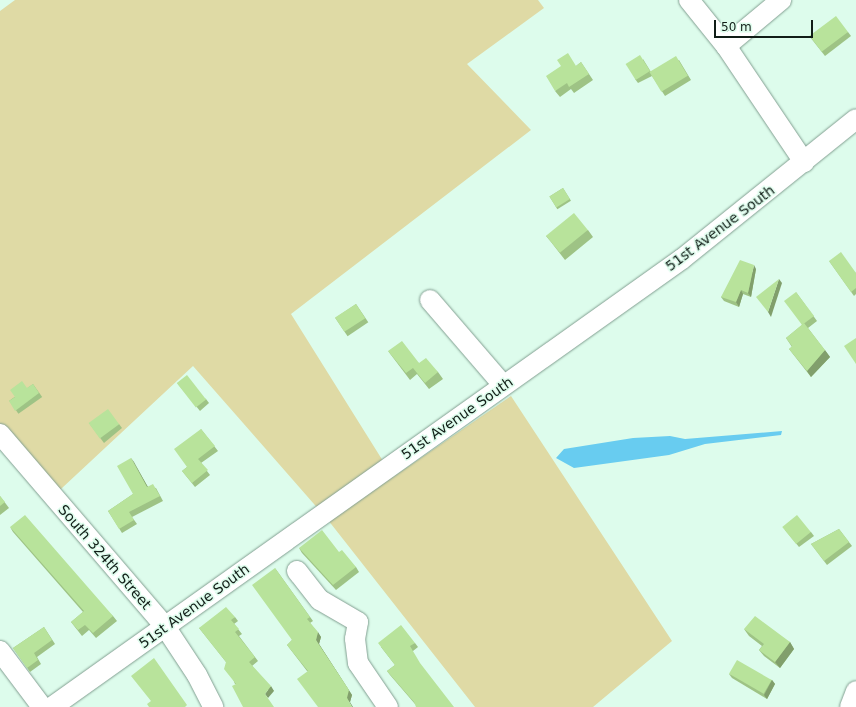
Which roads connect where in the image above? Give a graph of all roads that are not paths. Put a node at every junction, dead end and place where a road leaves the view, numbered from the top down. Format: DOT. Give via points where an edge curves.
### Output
graph roads {
  1 [pos="689,0"];
  2 [pos="781,0"];
  3 [pos="726,46"];
  4 [pos="856,119"];
  5 [pos="804,162"];
  6 [pos="430,300"];
  7 [pos="503,385"];
  8 [pos="0,434"];
  9 [pos="297,571"];
  10 [pos="166,628"];
  11 [pos="0,651"];
  12 [pos="856,691"];
  13 [pos="42,707"];
  14 [pos="52,707"];
  15 [pos="213,707"];
  16 [pos="388,707"];
  17 [pos="850,707"];
  1 -- 3 [label="street"];
  2 -- 3 [label="street"];
  3 -- 5 [label="street"];
  4 -- 5 [label="street, 51st Avenue South"];
  5 -- 7 [label="street, 51st Avenue South" via="682,259"];
  6 -- 7 [label="street"];
  7 -- 10 [label="street, 51st Avenue South" via="226,581"];
  8 -- 10 [label="street, South 324th Street"];
  9 -- 16 [label="street" via="320,600 358,622 355,639 358,663"];
  10 -- 14 [label="street, 51st Avenue South"];
  10 -- 15 [label="street, South 324th Street" via="197,675"];
  11 -- 13 [label="street"];
  12 -- 17 [label="street"];
}
